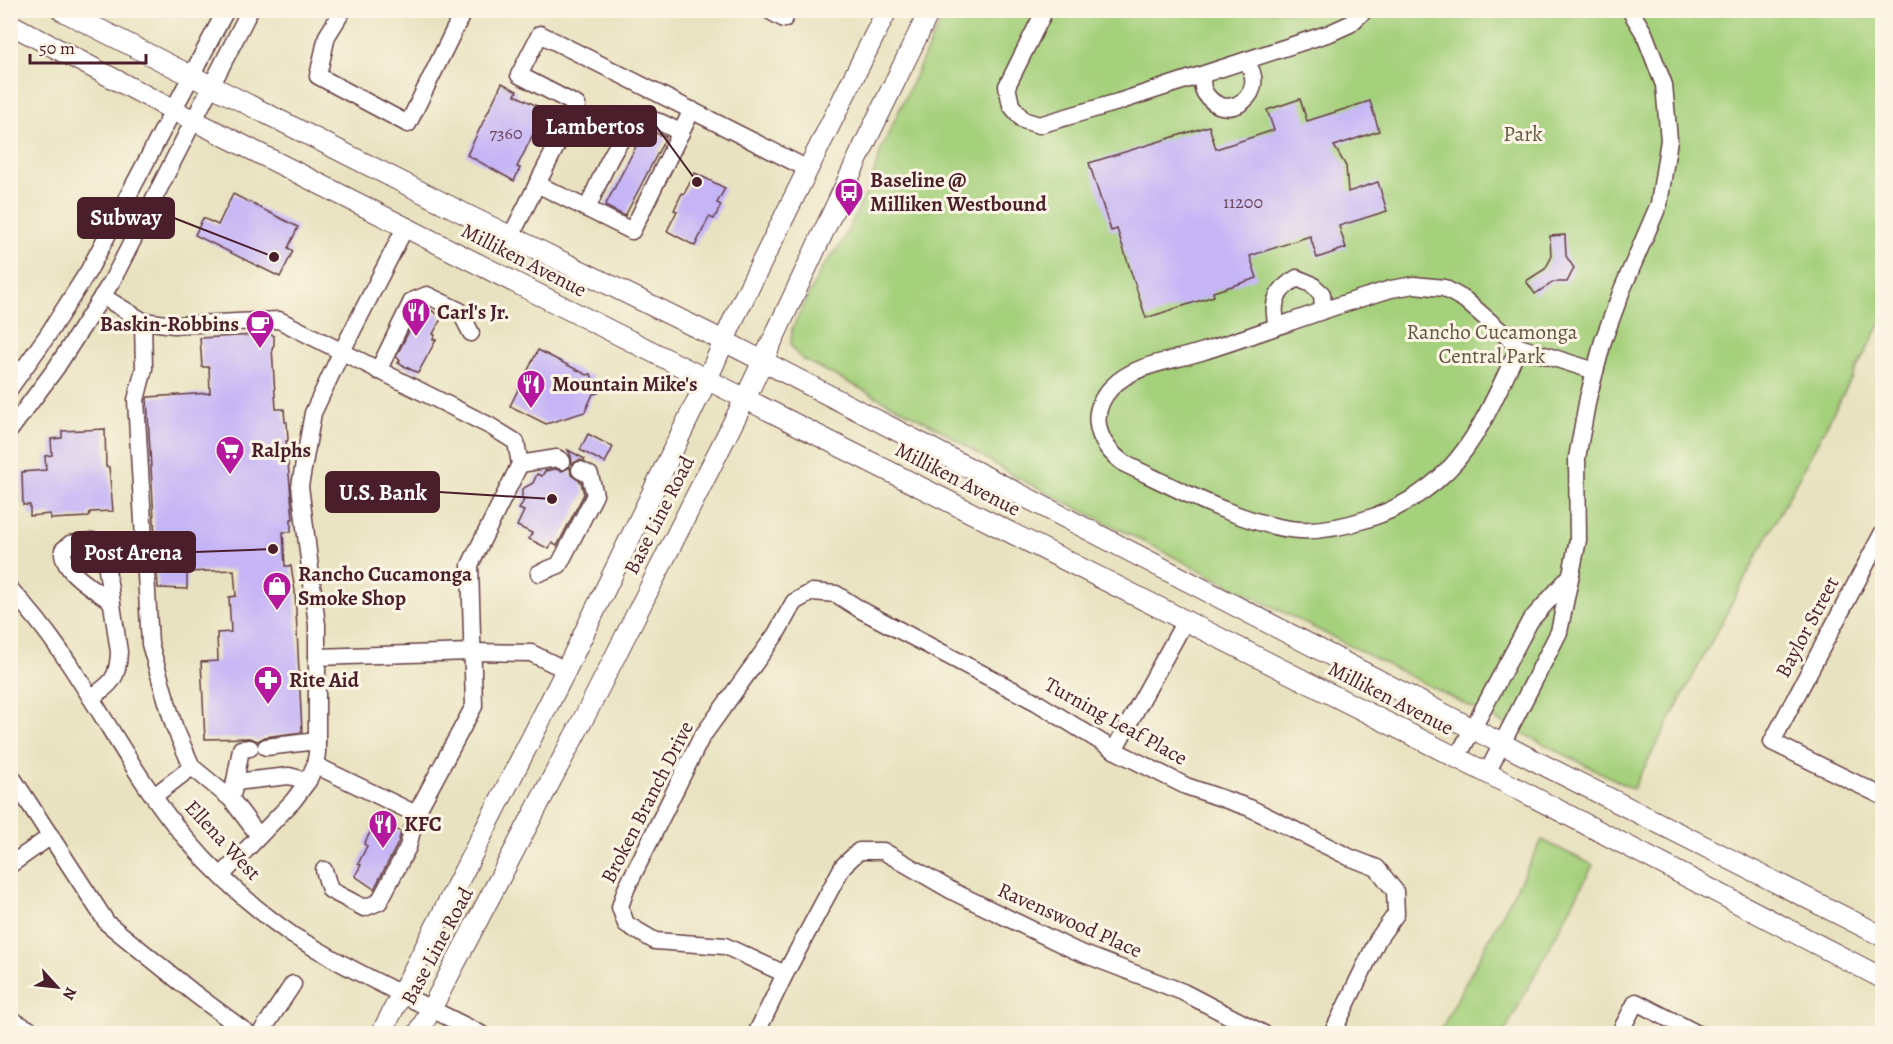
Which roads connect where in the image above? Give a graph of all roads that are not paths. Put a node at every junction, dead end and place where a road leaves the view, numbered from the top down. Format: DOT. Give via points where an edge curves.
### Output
graph roads {
  1 [pos="61,10"];
  2 [pos="226,10"];
  3 [pos="250,10"];
  4 [pos="343,10"];
  5 [pos="464,10"];
  6 [pos="768,10"];
  7 [pos="789,10"];
  8 [pos="887,10"];
  9 [pos="930,10"];
  10 [pos="1045,10"];
  11 [pos="1365,10"];
  12 [pos="1630,10"];
  13 [pos="10,24"];
  14 [pos="1245,61"];
  15 [pos="1202,75"];
  16 [pos="192,76"];
  17 [pos="213,86"];
  18 [pos="173,110"];
  19 [pos="692,111"];
  20 [pos="195,121"];
  21 [pos="681,133"];
  22 [pos="808,169"];
  23 [pos="537,184"];
  24 [pos="587,209"];
  25 [pos="406,226"];
  26 [pos="511,236"];
  27 [pos="102,296"];
  28 [pos="1323,310"];
  29 [pos="143,321"];
  30 [pos="1277,326"];
  31 [pos="471,333"];
  32 [pos="724,341"];
  33 [pos="1519,348"];
  34 [pos="341,353"];
  35 [pos="763,362"];
  36 [pos="378,371"];
  37 [pos="1595,372"];
  38 [pos="707,380"];
  39 [pos="10,388"];
  40 [pos="745,399"];
  41 [pos="10,430"];
  42 [pos="562,461"];
  43 [pos="520,464"];
  44 [pos="580,470"];
  45 [pos="1882,534"];
  46 [pos="1867,563"];
  47 [pos="1882,571"];
  48 [pos="539,573"];
  49 [pos="1572,574"];
  50 [pos="10,589"];
  51 [pos="812,592"];
  52 [pos="112,602"];
  53 [pos="1185,621"];
  54 [pos="471,652"];
  55 [pos="317,657"];
  56 [pos="566,670"];
  57 [pos="91,698"];
  58 [pos="1473,729"];
  59 [pos="317,741"];
  60 [pos="1502,744"];
  61 [pos="1114,750"];
  62 [pos="1457,758"];
  63 [pos="315,765"];
  64 [pos="192,767"];
  65 [pos="1487,773"];
  66 [pos="10,774"];
  67 [pos="308,781"];
  68 [pos="236,782"];
  69 [pos="154,796"];
  70 [pos="1882,796"];
  71 [pos="231,799"];
  72 [pos="416,814"];
  73 [pos="51,836"];
  74 [pos="259,836"];
  75 [pos="10,865"];
  76 [pos="324,870"];
  77 [pos="222,875"];
  78 [pos="1882,936"];
  79 [pos="785,974"];
  80 [pos="1882,978"];
  81 [pos="293,984"];
  82 [pos="400,994"];
  83 [pos="431,1008"];
  84 [pos="10,1019"];
  85 [pos="38,1034"];
  86 [pos="249,1034"];
  87 [pos="260,1034"];
  88 [pos="381,1034"];
  89 [pos="418,1034"];
  90 [pos="481,1034"];
  91 [pos="756,1034"];
  92 [pos="1264,1034"];
  93 [pos="1332,1034"];
  94 [pos="1619,1034"];
  95 [pos="1698,1034"];
  1 -- 16 [label="main road, Milliken Avenue"];
  2 -- 16 [label="street"];
  3 -- 17 [label="street"];
  4 -- 5 [label="street" via="327,36 318,76 408,124"];
  6 -- 7 [label="street" via="784,19"];
  8 -- 22 [label="main road, Base Line Road"];
  9 -- 35 [label="main road, Base Line Road"];
  10 -- 15 [label="street" via="1007,86 1011,105 1023,120 1039,125"];
  11 -- 14 [label="street" via="1350,24 1330,33"];
  12 -- 37 [label="street" via="1644,33 1664,85 1669,140 1659,204 1622,290"];
  13 -- 18 [label="main road, Milliken Avenue"];
  14 -- 15 [label="street"];
  14 -- 15 [label="street" via="1252,68 1253,85 1250,96 1240,105 1214,103 1204,92"];
  16 -- 17 [label="main road, Milliken Avenue"];
  16 -- 18 [label="street"];
  17 -- 20 [label="street"];
  17 -- 26 [label="main road, Milliken Avenue"];
  18 -- 20 [label="main road, Milliken Avenue"];
  18 -- 39 [label="street" via="89,270"];
  19 -- 21 [label="street"];
  19 -- 22 [label="street"];
  19 -- 23 [label="street" via="540,34 519,75 577,105"];
  20 -- 25 [label="main road, Milliken Avenue"];
  20 -- 27 [label="street"];
  21 -- 24 [label="street" via="655,121 645,120 633,126 622,137"];
  21 -- 24 [label="street" via="632,231"];
  22 -- 32 [label="main road, Base Line Road"];
  23 -- 24 [label="street"];
  23 -- 26 [label="street"];
  25 -- 34 [label="street"];
  25 -- 38 [label="main road, Milliken Avenue"];
  26 -- 32 [label="main road, Milliken Avenue"];
  27 -- 29 [label="street"];
  27 -- 41 [label="street"];
  28 -- 30 [label="street"];
  28 -- 30 [label="street" via="1322,294 1297,278 1285,285 1276,300"];
  28 -- 33 [label="street" via="1391,289 1414,285 1444,288 1465,300"];
  29 -- 34 [label="street" via="174,325 279,320"];
  29 -- 64 [label="street" via="144,369 136,400 150,644 174,726"];
  30 -- 33 [label="street" via="1124,378 1103,399 1098,414 1103,444 1125,464 1271,525 1300,530 1354,523 1412,501 1449,469 1482,420"];
  31 -- 36 [label="street" via="460,310 428,295 412,301"];
  32 -- 35 [label="main road, Milliken Avenue"];
  32 -- 38 [label="main road, Base Line Road"];
  33 -- 37 [label="street"];
  34 -- 36 [label="street"];
  34 -- 55 [label="street" via="313,413 300,486 317,625"];
  35 -- 40 [label="main road, Base Line Road"];
  35 -- 58 [label="main road, Milliken Avenue"];
  36 -- 43 [label="street" via="516,442"];
  37 -- 49 [label="street" via="1577,458 1578,540"];
  38 -- 40 [label="main road, Milliken Avenue"];
  38 -- 56 [label="main road, Base Line Road"];
  40 -- 53 [label="main road, Milliken Avenue"];
  40 -- 83 [label="main road, Base Line Road"];
  42 -- 43 [label="street"];
  43 -- 54 [label="street" via="470,565"];
  44 -- 48 [label="street" via="590,475 595,495 558,565"];
  45 -- 46 [label="street, Baylor Street"];
  46 -- 47 [label="street"];
  46 -- 70 [label="street, Baylor Street" via="1772,742"];
  49 -- 58 [label="street" via="1530,621"];
  49 -- 60 [label="street" via="1559,632"];
  50 -- 57 [label="street, Ellena West" via="63,654"];
  51 -- 61 [label="street, Turning Leaf Place" via="836,594 1036,702"];
  51 -- 79 [label="street, Broken Branch Drive" via="794,602 776,634 701,738 620,907 626,924 655,941 724,946"];
  52 -- 57 [label="street" via="118,669 109,685"];
  53 -- 61 [label="street"];
  53 -- 62 [label="main road, Milliken Avenue"];
  54 -- 55 [label="street"];
  54 -- 56 [label="street" via="531,653"];
  54 -- 72 [label="street" via="474,706"];
  55 -- 59 [label="street"];
  56 -- 82 [label="main road, Base Line Road"];
  57 -- 69 [label="street, Ellena West"];
  58 -- 60 [label="main road, Milliken Avenue"];
  58 -- 62 [label="street"];
  59 -- 63 [label="street"];
  59 -- 68 [label="street" via="241,749"];
  60 -- 65 [label="street"];
  60 -- 78 [label="main road, Milliken Avenue"];
  61 -- 93 [label="street, Turning Leaf Place" via="1186,786 1250,808 1377,868 1395,891 1396,914 1378,939"];
  62 -- 65 [label="main road, Milliken Avenue"];
  63 -- 67 [label="street"];
  63 -- 72 [label="street"];
  64 -- 69 [label="street"];
  64 -- 71 [label="street"];
  65 -- 80 [label="main road, Milliken Avenue"];
  66 -- 73 [label="street"];
  67 -- 68 [label="street" via="289,776"];
  67 -- 74 [label="street"];
  68 -- 71 [label="street"];
  69 -- 77 [label="street, Ellena West" via="188,841"];
  71 -- 74 [label="street"];
  72 -- 76 [label="street" via="408,847 380,902 364,908 330,890"];
  73 -- 75 [label="street"];
  73 -- 86 [label="street" via="107,923"];
  74 -- 77 [label="street"];
  77 -- 82 [label="street, Ellena West" via="294,936"];
  79 -- 91 [label="street"];
  79 -- 92 [label="street, Ravenswood Place" via="843,866 859,851 883,851 954,892 1076,951 1183,992"];
  81 -- 87 [label="street"];
  82 -- 83 [label="street, Ellena West"];
  82 -- 88 [label="main road, Base Line Road"];
  83 -- 89 [label="main road, Base Line Road"];
  83 -- 90 [label="street, Ellena West"];
  84 -- 85 [label="street"];
  94 -- 95 [label="street" via="1636,1002"];
}
